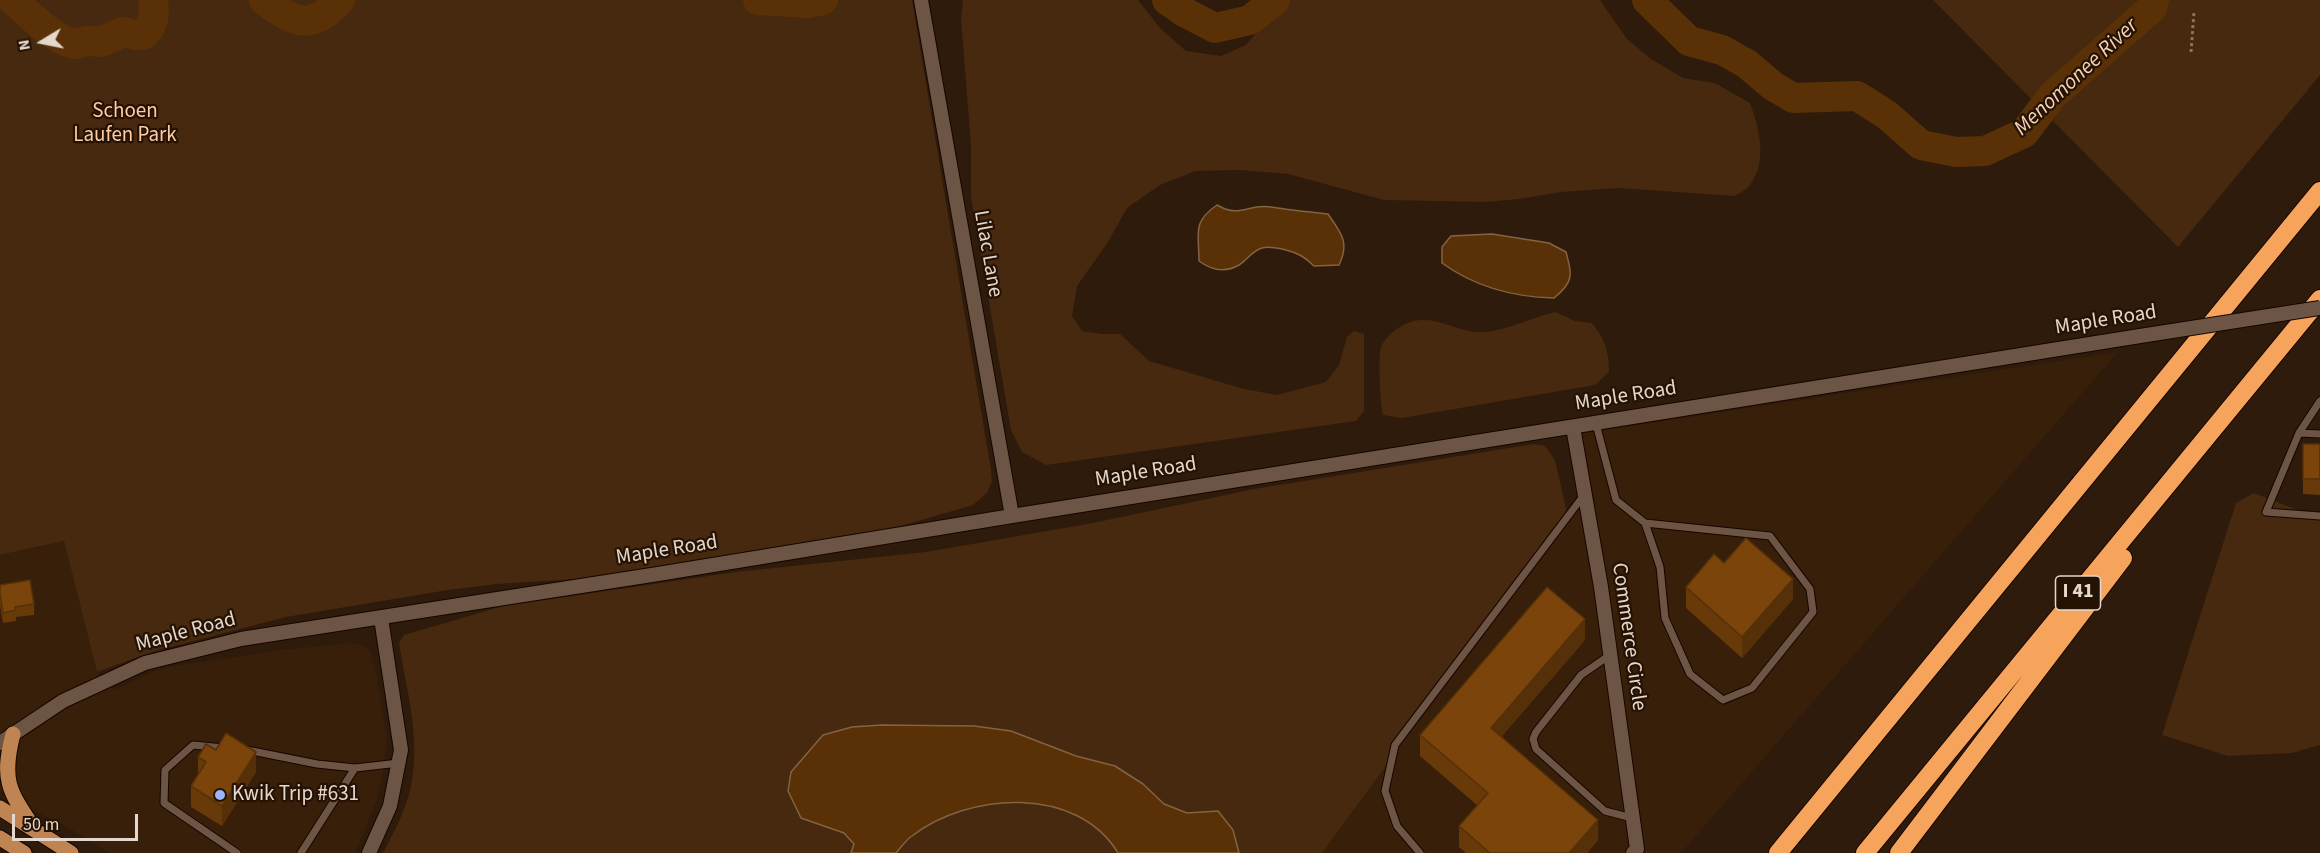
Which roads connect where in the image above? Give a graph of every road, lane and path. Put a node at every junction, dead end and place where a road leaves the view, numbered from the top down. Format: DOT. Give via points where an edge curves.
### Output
graph roads {
  1 [pos="921,0"];
  2 [pos="2194,12"];
  3 [pos="2191,52"];
  4 [pos="2320,191"];
  5 [pos="2320,299"];
  6 [pos="2320,308"];
  7 [pos="2292,334"];
  8 [pos="2320,401"];
  9 [pos="1596,424"];
  10 [pos="1573,427"];
  11 [pos="2299,434"];
  12 [pos="2320,434"];
  13 [pos="1584,494"];
  14 [pos="1012,516"];
  15 [pos="2320,516"];
  16 [pos="1646,524"];
  17 [pos="381,618"];
  18 [pos="1610,654"];
  19 [pos="13,734"];
  20 [pos="0,743"];
  21 [pos="399,763"];
  22 [pos="355,768"];
  23 [pos="0,808"];
  24 [pos="1632,818"];
  25 [pos="35,830"];
  26 [pos="0,838"];
  27 [pos="24,853"];
  28 [pos="72,853"];
  29 [pos="237,853"];
  30 [pos="301,853"];
  31 [pos="369,853"];
  32 [pos="1420,853"];
  33 [pos="1633,853"];
  34 [pos="1778,853"];
  35 [pos="1865,853"];
  36 [pos="1899,853"];
  1 -- 14 [label="street, Lilac Lane"];
  2 -- 3 [label="path"];
  4 -- 34 [label="highway"];
  5 -- 7 [label="highway, I 41"];
  6 -- 9 [label="street, Maple Road, bridge"];
  7 -- 35 [label="highway, I 41"];
  7 -- 36 [label="highway"];
  8 -- 11 [label="lane"];
  9 -- 10 [label="street, Maple Road"];
  9 -- 16 [label="lane" via="1616,500"];
  10 -- 13 [label="street, Commerce Circle"];
  10 -- 14 [label="street, Maple Road"];
  11 -- 12 [label="lane"];
  11 -- 15 [label="lane" via="2266,512"];
  13 -- 18 [label="street, Commerce Circle"];
  13 -- 32 [label="lane" via="1395,745 1385,791 1397,826"];
  14 -- 17 [label="street, Maple Road"];
  16 -- 16 [label="lane" via="1770,536 1810,589 1813,612 1752,688 1723,700 1690,674 1665,618 1660,567"];
  17 -- 19 [label="street, Maple Road" via="241,639 145,663 63,701"];
  17 -- 21 [label="street" via="401,750"];
  18 -- 24 [label="street, Commerce Circle"];
  18 -- 24 [label="lane" via="1581,675 1533,740 1536,749 1605,811"];
  19 -- 20 [label="street, Maple Road"];
  19 -- 25 [label="main road" via="6,760 7,780"];
  21 -- 22 [label="lane"];
  21 -- 31 [label="street" via="390,806"];
  22 -- 29 [label="lane" via="244,749 193,745 165,770 164,802"];
  22 -- 30 [label="lane"];
  23 -- 25 [label="main road"];
  24 -- 33 [label="street, Commerce Circle" via="1636,849"];
  25 -- 28 [label="main road"];
  26 -- 27 [label="main road"];
}
